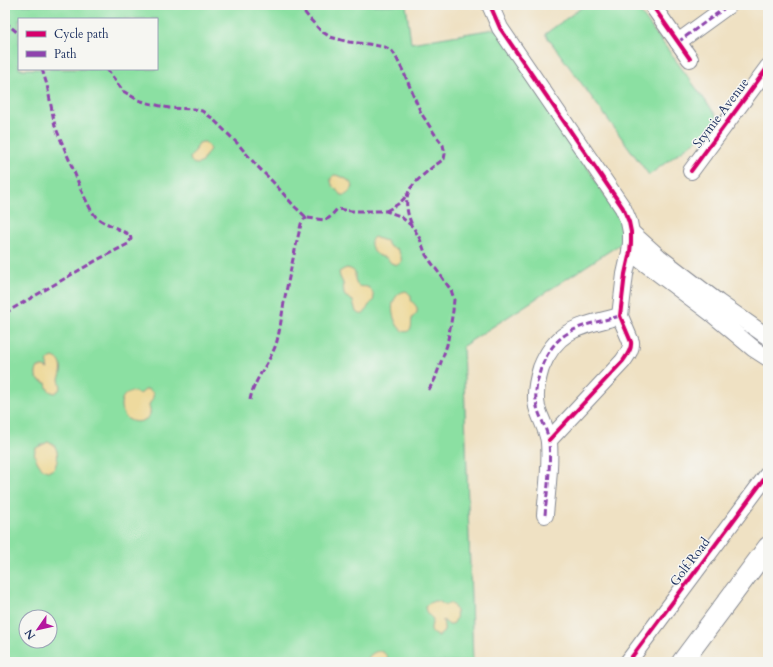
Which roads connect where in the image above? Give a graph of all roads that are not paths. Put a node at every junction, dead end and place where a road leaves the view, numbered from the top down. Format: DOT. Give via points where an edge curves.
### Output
graph roads {
  1 [pos="490,5"];
  2 [pos="652,5"];
  3 [pos="729,5"];
  4 [pos="678,42"];
  5 [pos="690,59"];
  6 [pos="768,68"];
  7 [pos="691,170"];
  8 [pos="631,232"];
  9 [pos="630,252"];
  10 [pos="620,316"];
  11 [pos="768,337"];
  12 [pos="768,358"];
  13 [pos="549,440"];
  14 [pos="768,474"];
  15 [pos="545,515"];
  16 [pos="768,547"];
  17 [pos="628,662"];
  18 [pos="682,662"];
  1 -- 8 [label="street" via="500,28 623,208"];
  2 -- 4 [label="street"];
  3 -- 4 [label="street"];
  4 -- 5 [label="street"];
  6 -- 7 [label="street, Stymie Avenue"];
  8 -- 9 [label="street"];
  8 -- 11 [label="street" via="659,258"];
  9 -- 10 [label="street"];
  9 -- 12 [label="street"];
  10 -- 13 [label="street" via="632,346 629,352"];
  10 -- 13 [label="street" via="578,327 562,336 546,357 537,380 535,394"];
  13 -- 15 [label="street"];
  14 -- 17 [label="street, Golf Road"];
  16 -- 18 [label="main road"];
}
